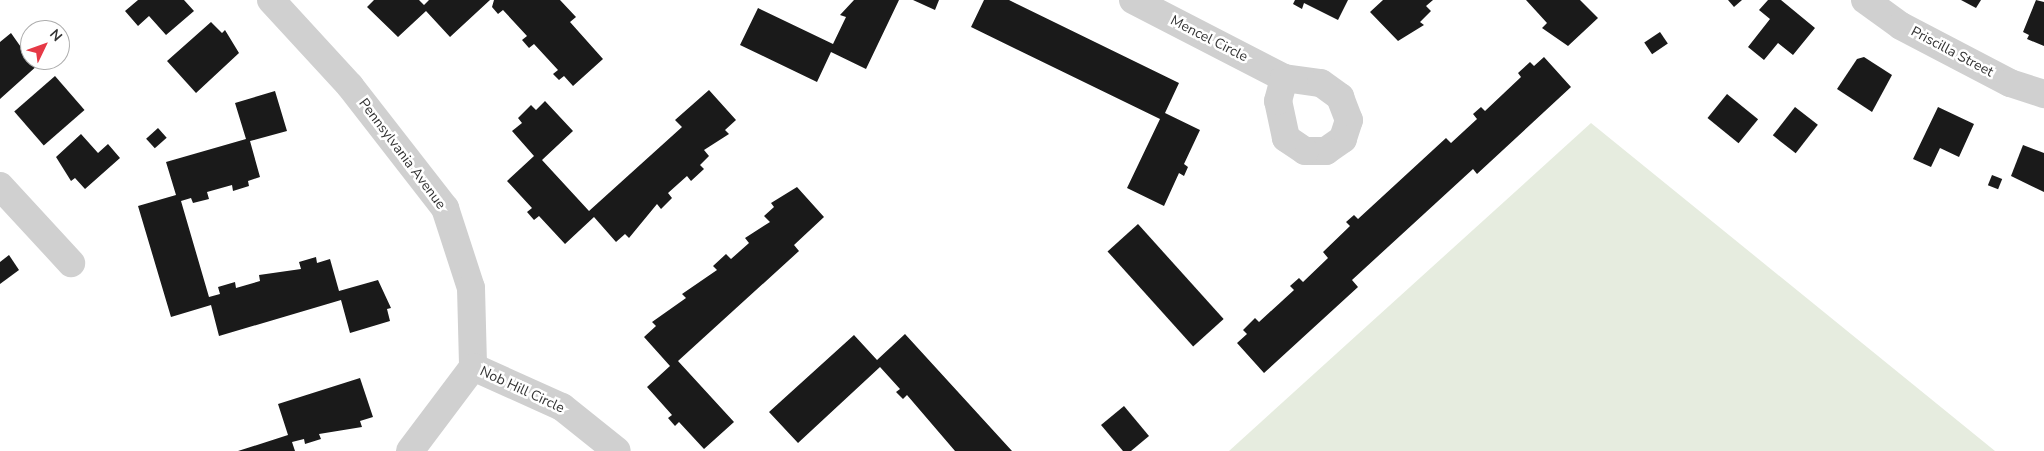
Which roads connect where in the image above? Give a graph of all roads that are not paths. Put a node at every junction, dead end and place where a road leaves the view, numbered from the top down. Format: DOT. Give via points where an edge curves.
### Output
graph roads {
  1 [pos="271,0"];
  2 [pos="1133,0"];
  3 [pos="1864,0"];
  4 [pos="1284,78"];
  5 [pos="2044,94"];
  6 [pos="0,186"];
  7 [pos="71,263"];
  8 [pos="473,367"];
  9 [pos="410,451"];
  10 [pos="617,451"];
  1 -- 8 [label="street, Pennsylvania Avenue" via="350,86 445,208 471,288"];
  2 -- 4 [label="street, Mencel Circle"];
  3 -- 5 [label="street, Priscilla Street" via="1901,26 2010,83"];
  6 -- 7 [label="street"];
  8 -- 9 [label="street"];
  8 -- 10 [label="street, Nob Hill Circle" via="562,407"];
}
